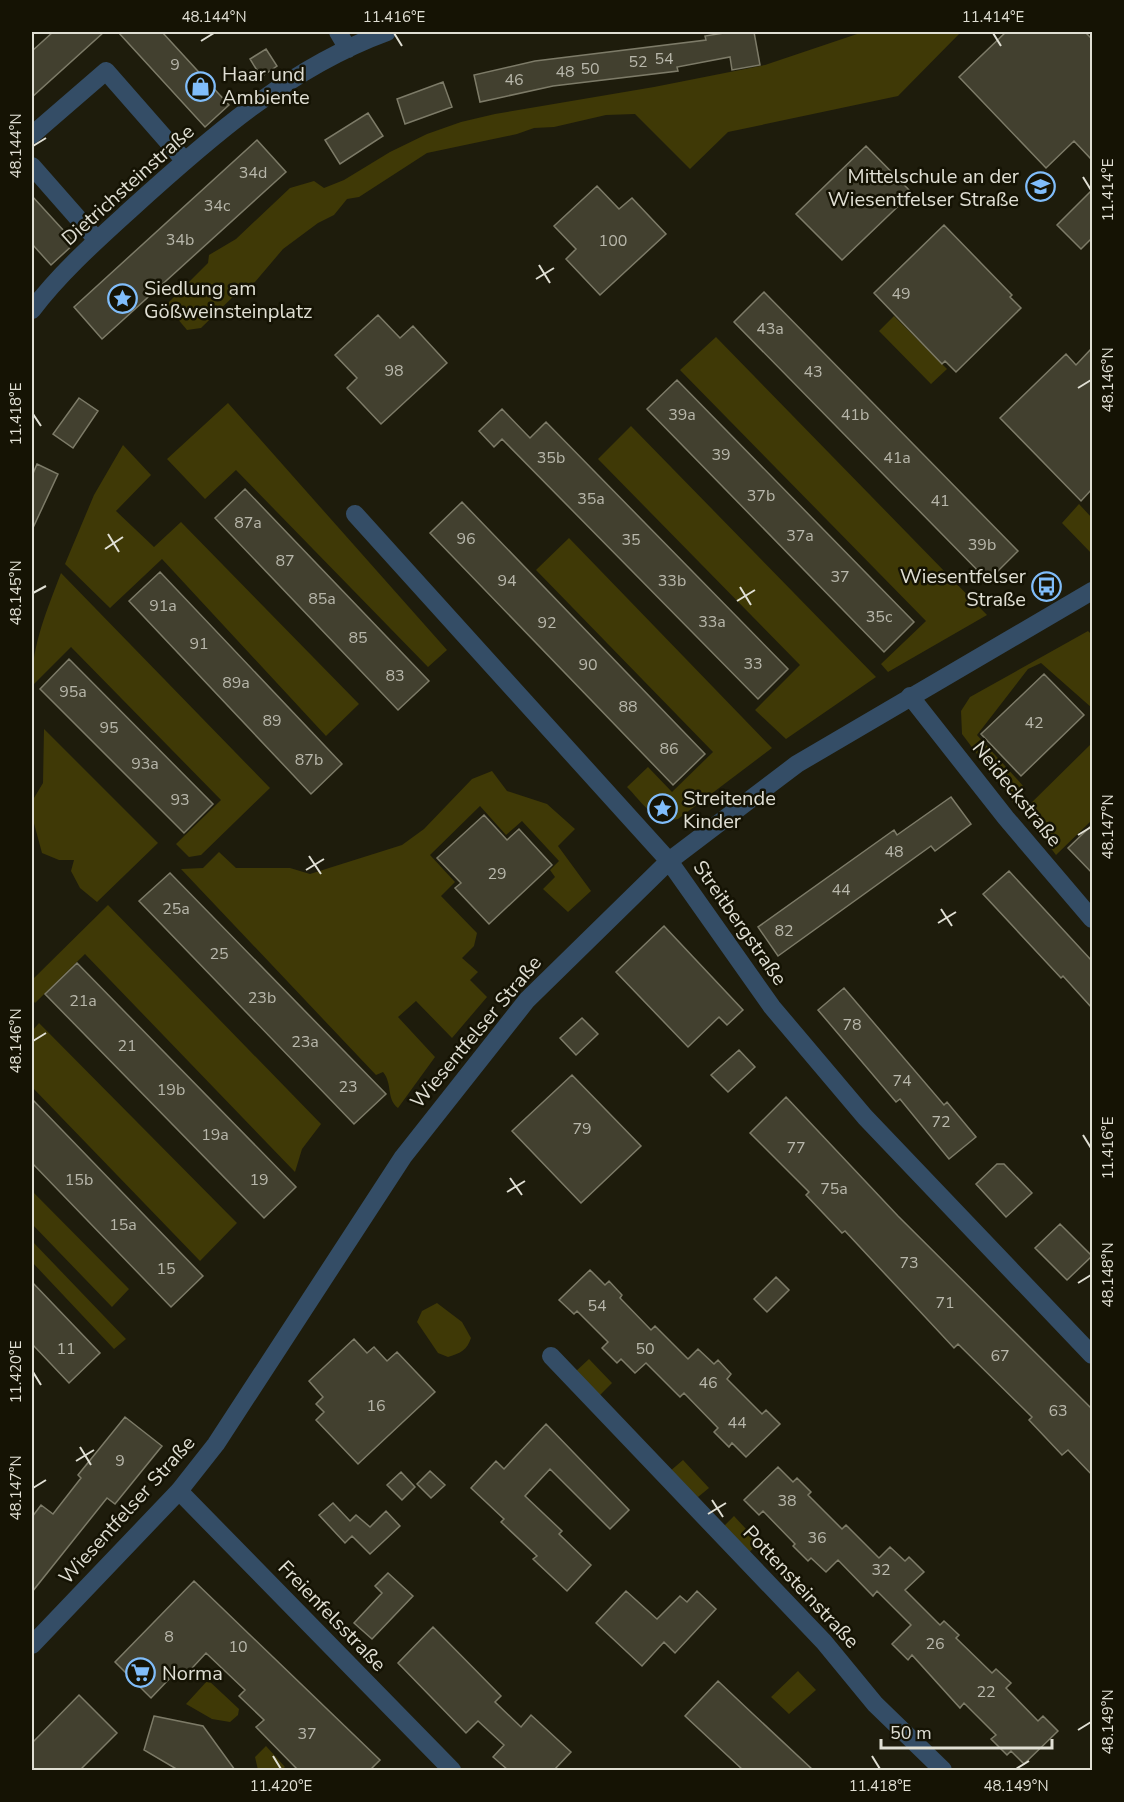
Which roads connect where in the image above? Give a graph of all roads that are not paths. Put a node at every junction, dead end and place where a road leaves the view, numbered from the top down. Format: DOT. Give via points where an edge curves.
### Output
graph roads {
  1 [pos="338,32"];
  2 [pos="387,32"];
  3 [pos="348,49"];
  4 [pos="32,135"];
  5 [pos="184,160"];
  6 [pos="32,166"];
  7 [pos="97,240"];
  8 [pos="32,310"];
  9 [pos="355,514"];
  10 [pos="1092,591"];
  11 [pos="910,696"];
  12 [pos="669,861"];
  13 [pos="1092,919"];
  14 [pos="1092,1355"];
  15 [pos="551,1356"];
  16 [pos="179,1491"];
  17 [pos="32,1645"];
  18 [pos="452,1770"];
  19 [pos="943,1770"];
  1 -- 3 [label="street"];
  2 -- 3 [label="street, Dietrichsteinstraße"];
  3 -- 5 [label="street, Dietrichsteinstraße" via="273,91"];
  4 -- 5 [label="street" via="106,71"];
  5 -- 7 [label="street, Dietrichsteinstraße"];
  6 -- 7 [label="street"];
  7 -- 8 [label="street, Dietrichsteinstraße"];
  9 -- 12 [label="street, Streitbergstraße"];
  10 -- 11 [label="street, Wiesentfelser Straße"];
  11 -- 12 [label="street, Wiesentfelser Straße" via="797,764"];
  11 -- 13 [label="street, Neideckstraße"];
  12 -- 14 [label="street, Streitbergstraße" via="772,1007 865,1117"];
  12 -- 16 [label="street, Wiesentfelser Straße" via="527,1000 423,1129 226,1431"];
  15 -- 19 [label="street, Pottensteinstraße" via="824,1642 875,1704"];
  16 -- 17 [label="street, Wiesentfelser Straße"];
  16 -- 18 [label="street, Freienfelsstraße"];
}
